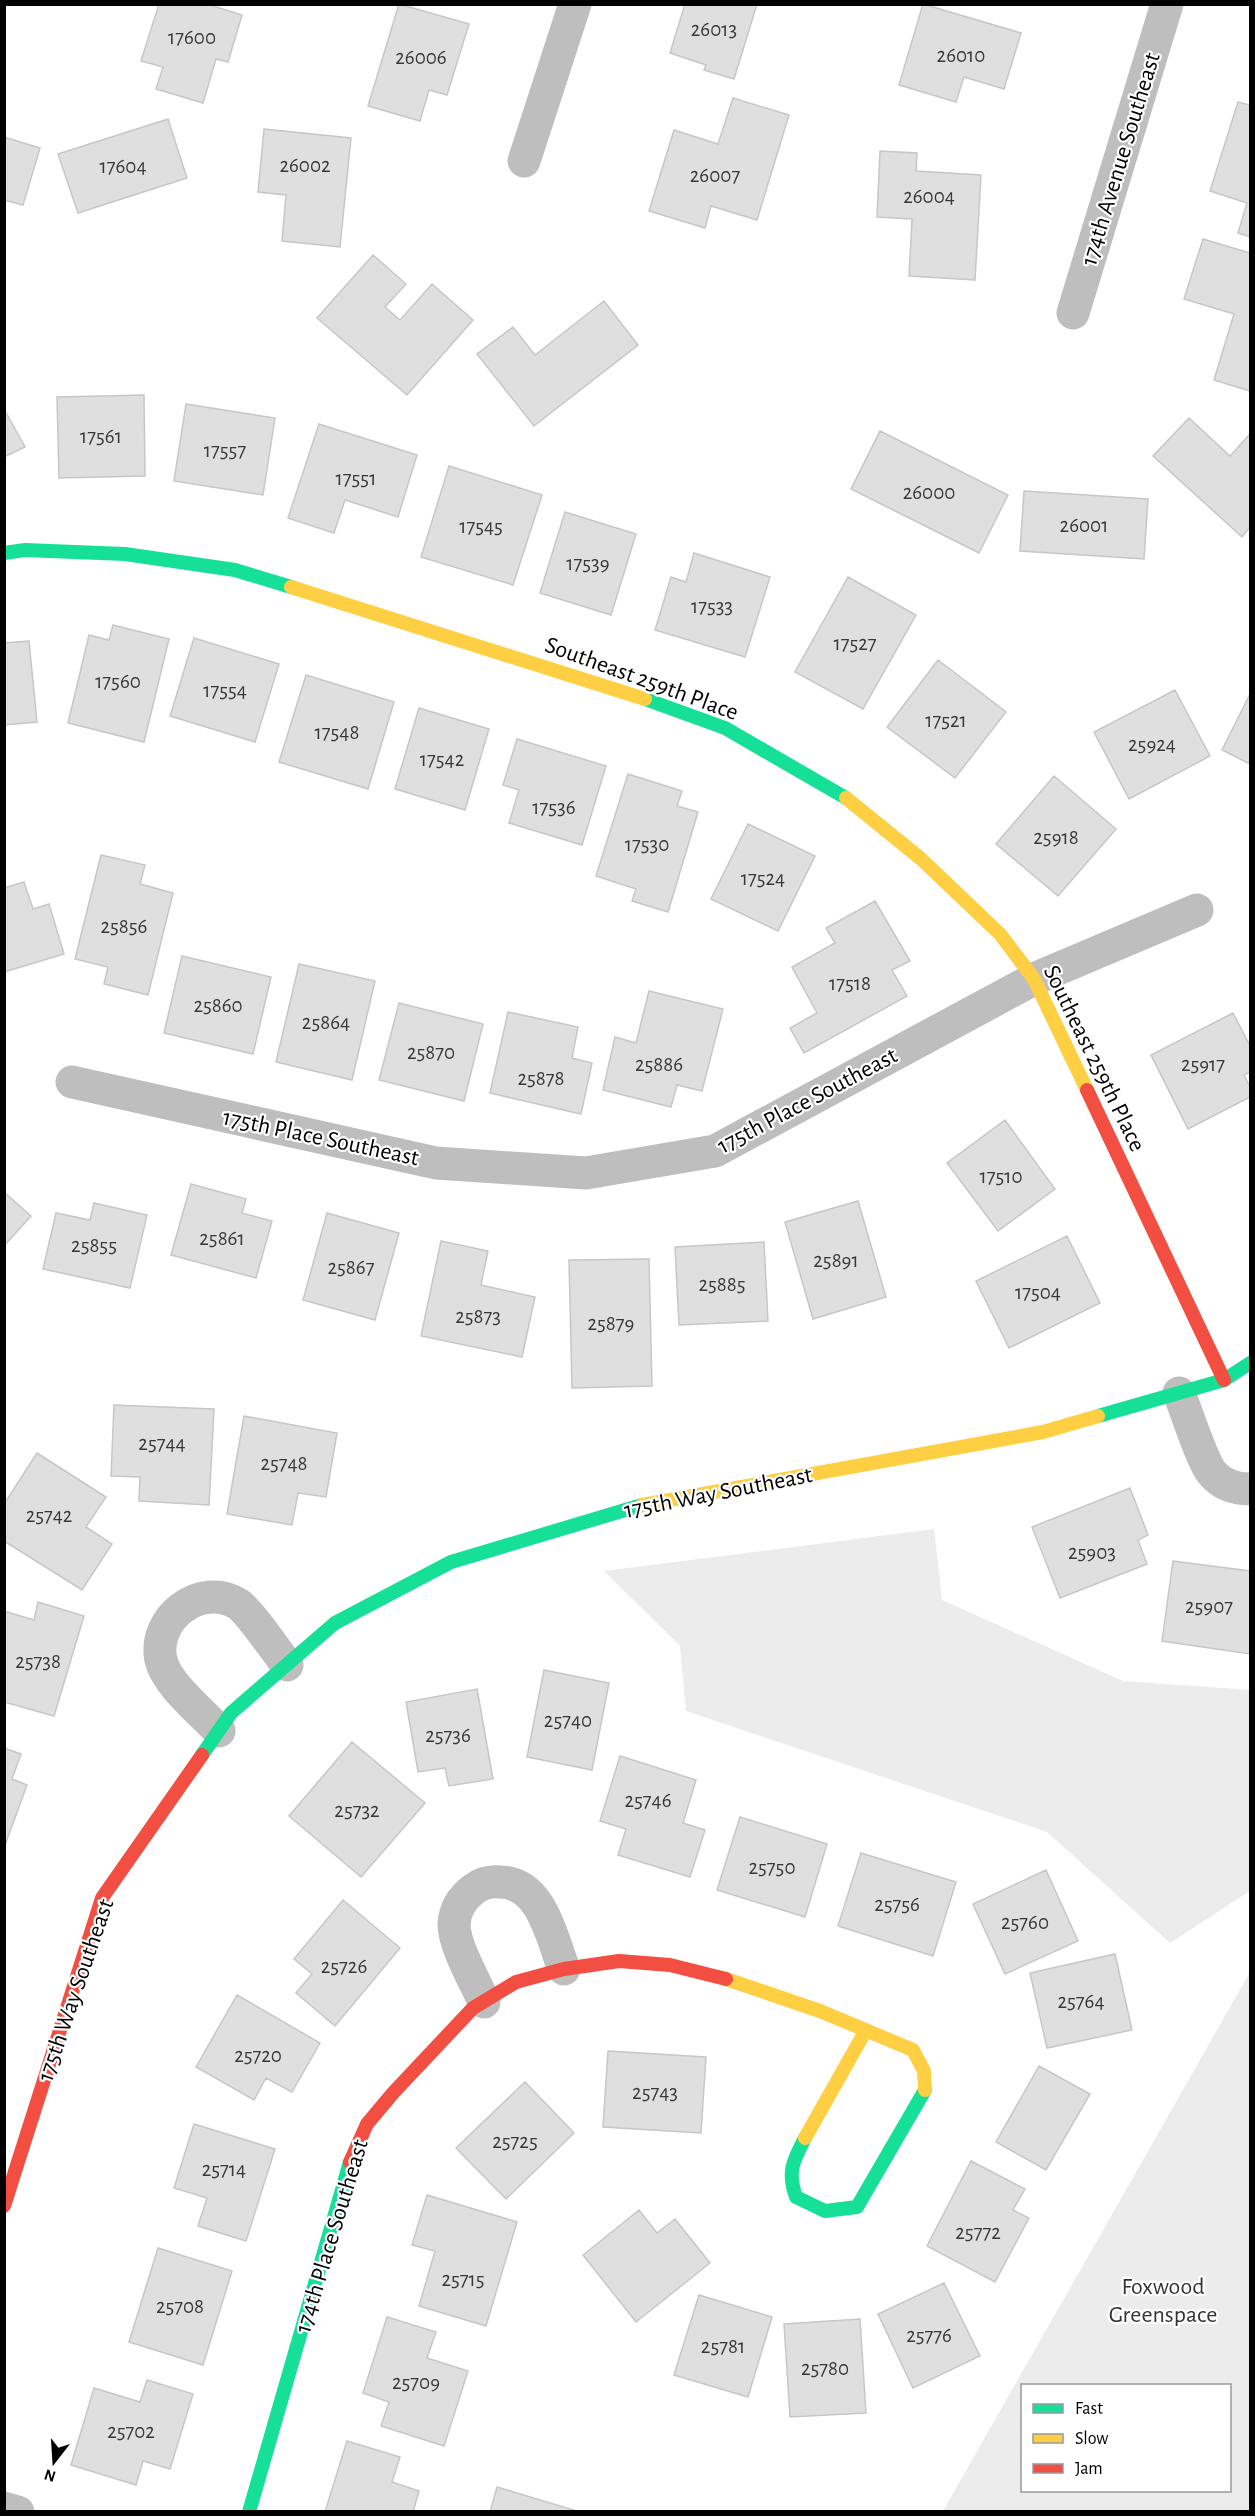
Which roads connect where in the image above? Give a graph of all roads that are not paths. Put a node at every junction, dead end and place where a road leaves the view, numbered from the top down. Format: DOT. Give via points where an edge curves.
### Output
graph roads {
  1 [pos="575,4"];
  2 [pos="1167,4"];
  3 [pos="524,161"];
  4 [pos="1073,313"];
  5 [pos="4,554"];
  6 [pos="1197,910"];
  7 [pos="1034,979"];
  8 [pos="72,1082"];
  9 [pos="1251,1363"];
  10 [pos="1224,1380"];
  11 [pos="1179,1393"];
  12 [pos="1251,1489"];
  13 [pos="287,1665"];
  14 [pos="219,1731"];
  15 [pos="564,1970"];
  16 [pos="484,2002"];
  17 [pos="866,2030"];
  18 [pos="4,2206"];
  19 [pos="4,2508"];
  20 [pos="18,2511"];
  21 [pos="249,2511"];
  1 -- 3 [label="street"];
  2 -- 4 [label="street, 174th Avenue Southeast"];
  5 -- 7 [label="street, Southeast 259th Place" via="25,550 125,554 235,570 602,684 725,728 858,807 920,858 1000,934"];
  6 -- 7 [label="street, 175th Place Southeast"];
  7 -- 8 [label="street, 175th Place Southeast" via="715,1151 586,1173 436,1163"];
  7 -- 10 [label="street, Southeast 259th Place"];
  9 -- 10 [label="street, 175th Way Southeast"];
  10 -- 11 [label="street, 175th Way Southeast"];
  11 -- 12 [label="street" via="1210,1471 1234,1487"];
  11 -- 13 [label="street, 175th Way Southeast" via="1043,1432 615,1511 451,1562 335,1623"];
  13 -- 14 [label="street, 175th Way Southeast" via="231,1713"];
  13 -- 14 [label="street" via="239,1605 223,1598 205,1598 188,1603 173,1614 160,1644 164,1668"];
  14 -- 18 [label="street, 175th Way Southeast" via="102,1898"];
  15 -- 16 [label="street, 174th Place Southeast" via="516,1982"];
  15 -- 16 [label="street" via="532,1896 507,1882 477,1886 465,1896 454,1923 456,1938"];
  15 -- 17 [label="street, 174th Place Southeast" via="619,1961 670,1965 729,1980"];
  16 -- 21 [label="street, 174th Place Southeast" via="473,2008 367,2124 350,2163"];
  17 -- 17 [label="street, 174th Place Southeast" via="913,2050 924,2071 925,2092 856,2207 836,2212 816,2210 796,2197 790,2180 794,2158"];
  19 -- 20 [label="street"];
}
